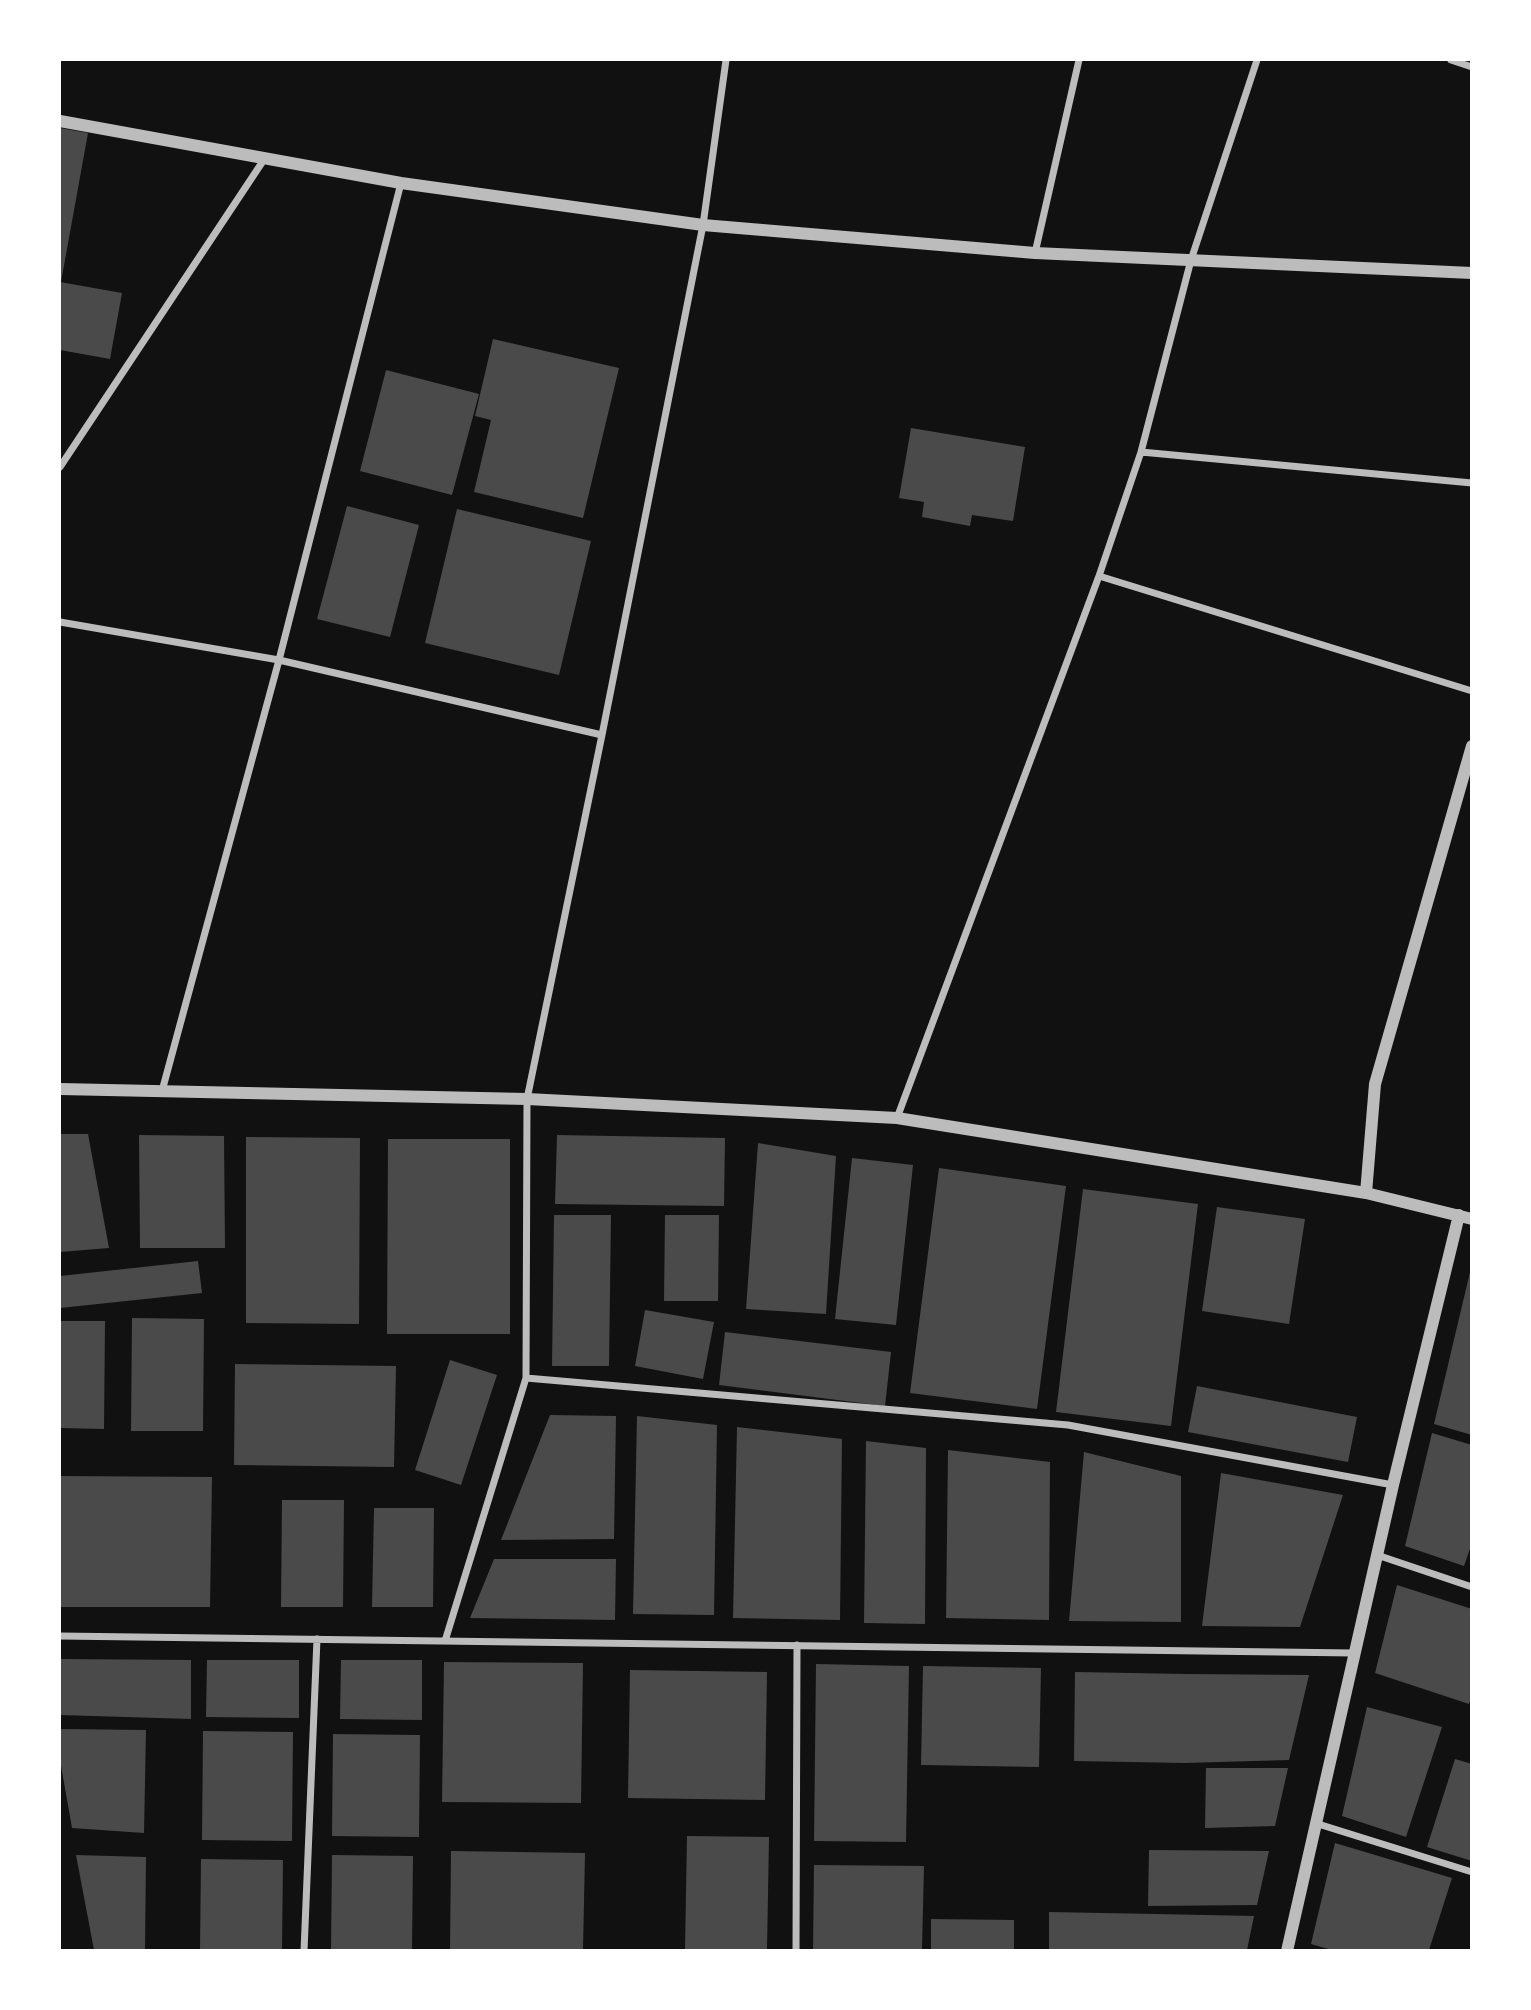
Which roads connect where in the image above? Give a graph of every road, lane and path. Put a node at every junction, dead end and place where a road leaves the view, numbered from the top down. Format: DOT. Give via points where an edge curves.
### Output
graph roads {
  1 [pos="726,60"];
  2 [pos="1079,60"];
  3 [pos="1257,60"];
  4 [pos="1451,60"];
  5 [pos="1472,67"];
  6 [pos="60,121"];
  7 [pos="265,158"];
  8 [pos="401,183"];
  9 [pos="703,225"];
  10 [pos="1034,253"];
  11 [pos="1191,260"];
  12 [pos="1472,273"];
  13 [pos="1140,452"];
  14 [pos="60,467"];
  15 [pos="1472,484"];
  16 [pos="1099,576"];
  17 [pos="60,622"];
  18 [pos="279,660"];
  19 [pos="1472,691"];
  20 [pos="602,735"];
  21 [pos="1472,746"];
  22 [pos="60,1089"];
  23 [pos="162,1091"];
  24 [pos="527,1099"];
  25 [pos="897,1118"];
  26 [pos="1366,1192"];
  27 [pos="1465,1217"];
  28 [pos="526,1378"];
  29 [pos="1393,1485"];
  30 [pos="1377,1555"];
  31 [pos="1472,1587"];
  32 [pos="60,1636"];
  33 [pos="317,1639"];
  34 [pos="445,1641"];
  35 [pos="797,1645"];
  36 [pos="1354,1653"];
  37 [pos="1314,1822"];
  38 [pos="1472,1872"];
  39 [pos="304,1951"];
  40 [pos="796,1951"];
  41 [pos="1287,1951"];
  1 -- 9 [label="street"];
  2 -- 10 [label="street"];
  3 -- 11 [label="street"];
  4 -- 5 [label="street"];
  6 -- 7 [label="street"];
  7 -- 8 [label="street"];
  7 -- 14 [label="street"];
  8 -- 9 [label="street"];
  8 -- 18 [label="street"];
  9 -- 10 [label="street"];
  9 -- 20 [label="street"];
  10 -- 11 [label="street"];
  11 -- 12 [label="street"];
  11 -- 13 [label="street"];
  13 -- 15 [label="street"];
  13 -- 16 [label="street"];
  16 -- 19 [label="street"];
  16 -- 25 [label="street"];
  17 -- 18 [label="street"];
  18 -- 20 [label="street"];
  18 -- 23 [label="street"];
  20 -- 24 [label="street"];
  21 -- 26 [label="street" via="1375,1084"];
  22 -- 23 [label="street"];
  23 -- 24 [label="street"];
  24 -- 25 [label="street"];
  24 -- 28 [label="street"];
  25 -- 26 [label="street"];
  26 -- 27 [label="street"];
  27 -- 29 [label="street"];
  28 -- 29 [label="street" via="1068,1426"];
  28 -- 34 [label="street"];
  29 -- 30 [label="street"];
  30 -- 31 [label="street"];
  30 -- 36 [label="street"];
  32 -- 33 [label="street"];
  33 -- 34 [label="street"];
  33 -- 39 [label="street"];
  34 -- 35 [label="street"];
  35 -- 36 [label="street"];
  35 -- 40 [label="street"];
  36 -- 37 [label="street"];
  37 -- 38 [label="street"];
  37 -- 41 [label="street"];
}
